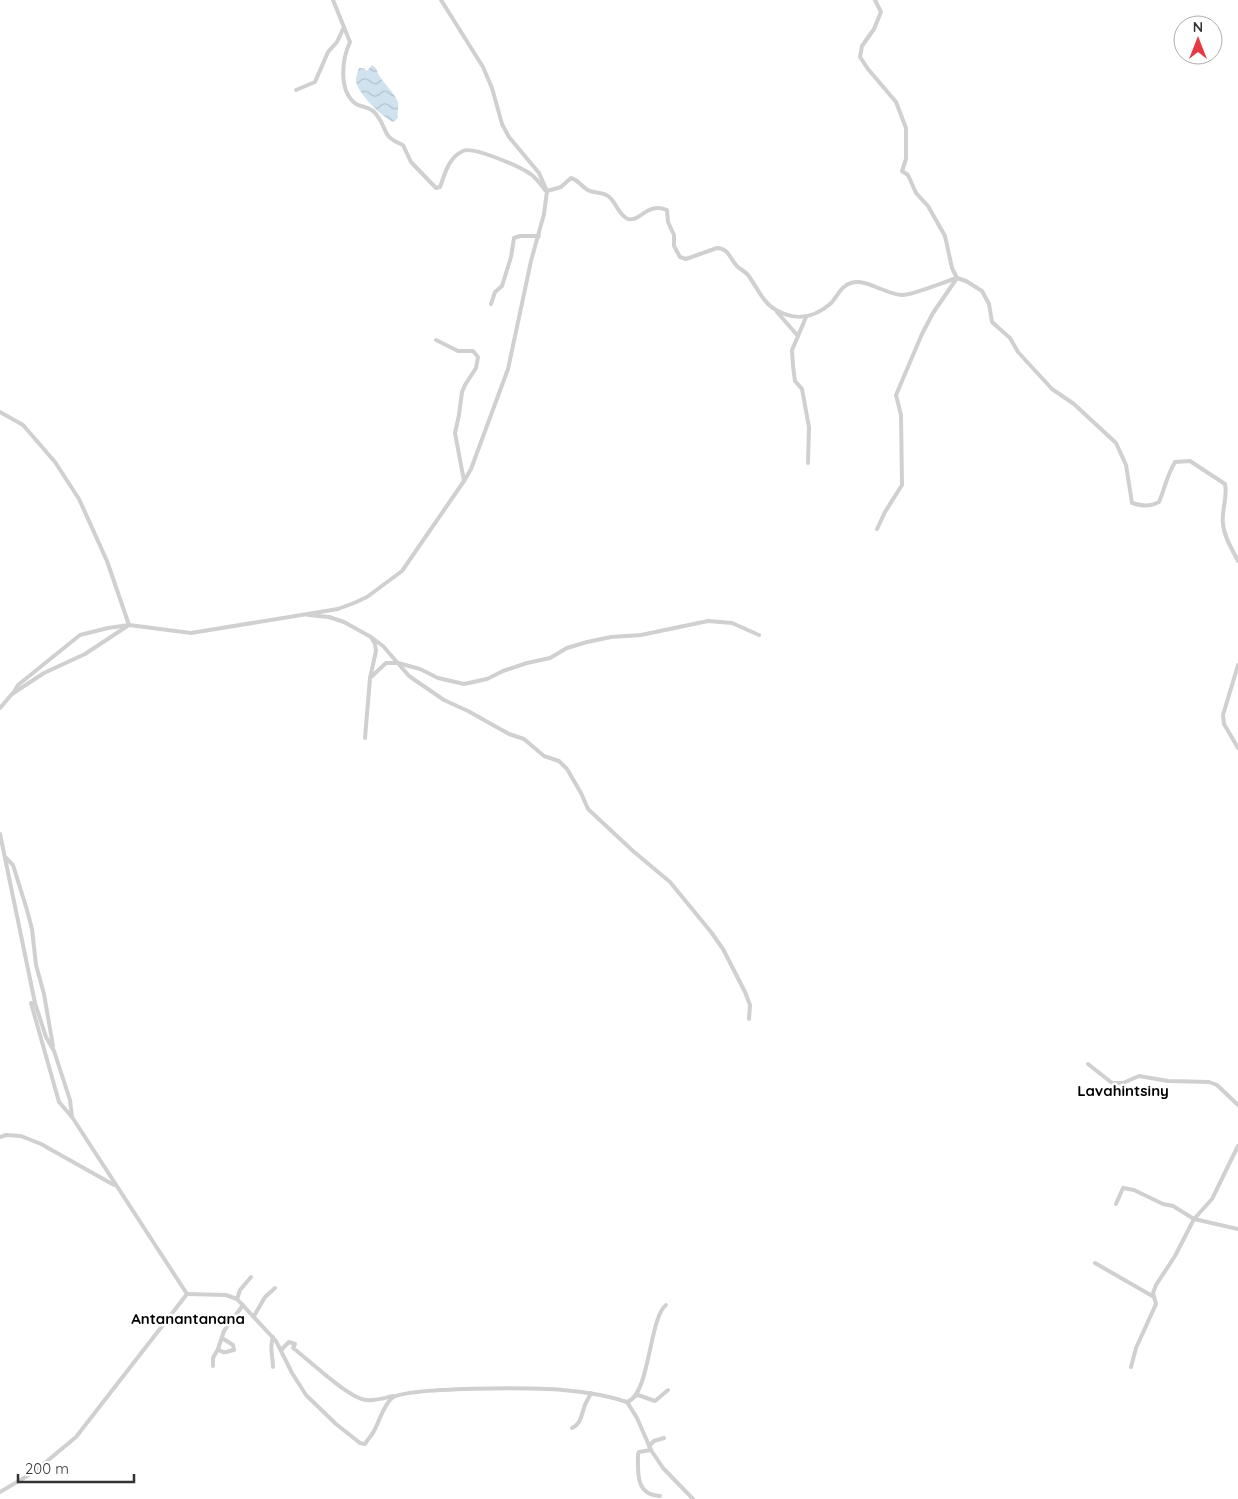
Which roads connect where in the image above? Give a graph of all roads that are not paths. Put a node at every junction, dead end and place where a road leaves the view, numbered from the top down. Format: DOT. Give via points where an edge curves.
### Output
graph roads {
  1 [pos="333,0"];
  2 [pos="441,0"];
  3 [pos="875,0"];
  4 [pos="344,27"];
  5 [pos="296,90"];
  6 [pos="547,191"];
  7 [pos="539,236"];
  8 [pos="957,278"];
  9 [pos="491,304"];
  10 [pos="775,310"];
  11 [pos="806,317"];
  12 [pos="798,336"];
  13 [pos="436,340"];
  14 [pos="0,412"];
  15 [pos="808,463"];
  16 [pos="464,480"];
  17 [pos="877,529"];
  18 [pos="1238,561"];
  19 [pos="338,609"];
  20 [pos="304,615"];
  21 [pos="344,622"];
  22 [pos="129,625"];
  23 [pos="759,635"];
  24 [pos="371,637"];
  25 [pos="398,663"];
  26 [pos="1238,665"];
  27 [pos="370,678"];
  28 [pos="12,694"];
  29 [pos="0,708"];
  30 [pos="366,738"];
  31 [pos="1238,748"];
  32 [pos="0,834"];
  33 [pos="5,857"];
  34 [pos="35,1003"];
  35 [pos="750,1019"];
  36 [pos="54,1051"];
  37 [pos="1088,1064"];
  38 [pos="1238,1106"];
  39 [pos="72,1117"];
  40 [pos="0,1137"];
  41 [pos="1238,1146"];
  42 [pos="116,1186"];
  43 [pos="1116,1204"];
  44 [pos="1194,1219"];
  45 [pos="1238,1228"];
  46 [pos="1095,1263"];
  47 [pos="251,1277"];
  48 [pos="275,1288"];
  49 [pos="187,1294"];
  50 [pos="1154,1297"];
  51 [pos="237,1299"];
  52 [pos="243,1305"];
  53 [pos="666,1305"];
  54 [pos="254,1316"];
  55 [pos="273,1337"];
  56 [pos="222,1338"];
  57 [pos="218,1349"];
  58 [pos="281,1350"];
  59 [pos="213,1366"];
  60 [pos="273,1367"];
  61 [pos="1131,1367"];
  62 [pos="668,1390"];
  63 [pos="591,1393"];
  64 [pos="393,1396"];
  65 [pos="636,1396"];
  66 [pos="627,1402"];
  67 [pos="572,1428"];
  68 [pos="664,1438"];
  69 [pos="650,1448"];
  70 [pos="0,1492"];
  71 [pos="660,1496"];
  72 [pos="694,1499"];
  1 -- 4 [label="street"];
  2 -- 6 [label="street" via="483,67 502,124 539,173"];
  3 -- 8 [label="street" via="881,12 862,46 860,58 896,102 906,128 906,159 902,171 908,175 945,236"];
  4 -- 5 [label="street" via="315,82"];
  4 -- 6 [label="street" via="350,42 343,74 348,92 357,104 377,115 388,138 403,145 410,162 436,188 440,187 450,163 463,150 475,150 530,173"];
  6 -- 7 [label="street"];
  6 -- 10 [label="street" via="562,187 571,178 588,190 609,196 623,216 630,219 649,209 667,210 674,246 680,257 686,259 722,248"];
  7 -- 9 [label="street" via="514,238 512,257 502,286 495,292"];
  7 -- 16 [label="street" via="508,369"];
  8 -- 11 [label="street" via="905,296 862,282 850,283 830,304"];
  8 -- 17 [label="street" via="922,334 896,395 901,415 902,485"];
  8 -- 18 [label="street" via="982,291 989,304 992,322 1010,338 1018,352 1052,389 1074,404 1116,444 1126,465 1132,503 1143,506 1160,502 1174,462 1190,461 1225,484 1222,524"];
  10 -- 11 [label="street" via="794,317"];
  10 -- 12 [label="street"];
  11 -- 12 [label="street"];
  12 -- 15 [label="street" via="792,350 792,366 795,381 802,389 809,427"];
  13 -- 16 [label="street" via="458,351 473,352 478,357 476,368 462,392 455,433"];
  14 -- 22 [label="street" via="23,425 55,462 79,499 107,561"];
  16 -- 19 [label="street" via="402,571 367,597"];
  19 -- 20 [label="street"];
  19 -- 21 [label="street" via="338,618"];
  20 -- 21 [label="street"];
  20 -- 22 [label="street" via="191,633"];
  21 -- 24 [label="street"];
  22 -- 28 [label="street" via="85,654 44,673"];
  22 -- 28 [label="street" via="80,636 18,685"];
  23 -- 25 [label="street" via="732,623 708,621 641,635 611,637 567,648 550,658 464,684"];
  24 -- 25 [label="street"];
  24 -- 27 [label="street" via="376,651"];
  25 -- 27 [label="street" via="386,663"];
  25 -- 35 [label="street" via="409,676 444,700 524,739 567,769 588,809 670,882 711,932 745,992 750,1005"];
  26 -- 31 [label="street" via="1223,715 1224,724"];
  27 -- 30 [label="street"];
  28 -- 29 [label="street"];
  32 -- 33 [label="street"];
  33 -- 34 [label="street"];
  33 -- 36 [label="street" via="13,865 28,910"];
  34 -- 36 [label="street"];
  34 -- 39 [label="street" via="31,1003 59,1102"];
  36 -- 39 [label="street" via="70,1100"];
  37 -- 38 [label="street" via="1112,1083 1123,1083 1139,1076 1209,1082 1217,1085"];
  39 -- 42 [label="street"];
  40 -- 42 [label="street" via="21,1136 41,1144"];
  41 -- 44 [label="street" via="1212,1199"];
  42 -- 49 [label="street"];
  43 -- 44 [label="street" via="1123,1188 1134,1190 1173,1206"];
  44 -- 45 [label="street"];
  44 -- 50 [label="street" via="1156,1285"];
  46 -- 50 [label="street"];
  47 -- 51 [label="street"];
  48 -- 54 [label="street" via="265,1297"];
  49 -- 51 [label="street" via="226,1295"];
  49 -- 70 [label="street" via="76,1437 34,1472"];
  50 -- 61 [label="street" via="1156,1304"];
  51 -- 52 [label="street"];
  52 -- 54 [label="street"];
  52 -- 56 [label="street"];
  53 -- 65 [label="street" via="656,1326"];
  54 -- 55 [label="street"];
  55 -- 58 [label="street"];
  55 -- 60 [label="street"];
  56 -- 57 [label="street"];
  56 -- 57 [label="street" via="233,1345 234,1350 226,1354"];
  57 -- 59 [label="street"];
  58 -- 64 [label="street" via="289,1342 294,1344 292,1348 350,1393 364,1400"];
  58 -- 64 [label="street" via="306,1395 360,1443 366,1444"];
  62 -- 65 [label="street" via="655,1401"];
  63 -- 64 [label="street" via="550,1389 453,1389"];
  63 -- 66 [label="street"];
  63 -- 67 [label="street" via="579,1423"];
  65 -- 66 [label="street"];
  66 -- 69 [label="street"];
  68 -- 69 [label="street" via="654,1441"];
  69 -- 71 [label="street" via="638,1454 638,1478 645,1490"];
  69 -- 72 [label="street" via="663,1468"];
}
